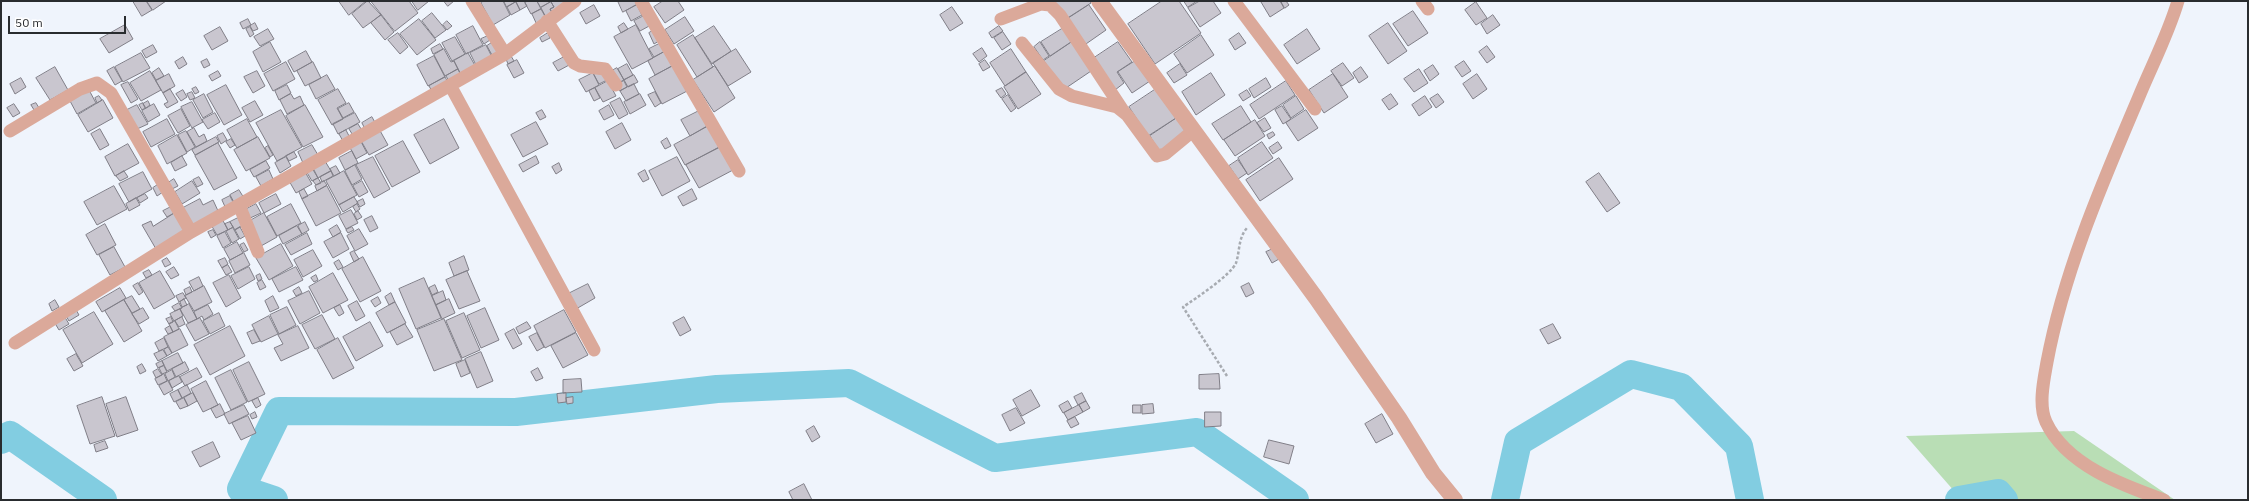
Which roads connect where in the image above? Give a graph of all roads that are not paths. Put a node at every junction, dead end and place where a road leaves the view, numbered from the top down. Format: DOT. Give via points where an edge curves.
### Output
graph roads {
  1 [pos="472,1"];
  2 [pos="575,1"];
  3 [pos="641,1"];
  4 [pos="1099,1"];
  5 [pos="1234,1"];
  6 [pos="2178,1"];
  7 [pos="1001,19"];
  8 [pos="547,21"];
  9 [pos="1022,43"];
  10 [pos="505,54"];
  11 [pos="450,85"];
  12 [pos="616,85"];
  13 [pos="1314,109"];
  14 [pos="1127,115"];
  15 [pos="1194,130"];
  16 [pos="10,131"];
  17 [pos="740,171"];
  18 [pos="239,205"];
  19 [pos="191,232"];
  20 [pos="258,252"];
  21 [pos="15,343"];
  22 [pos="594,350"];
  23 [pos="1453,498"];
  24 [pos="2164,500"];
  1 -- 10 [label="street"];
  2 -- 8 [label="street"];
  3 -- 17 [label="street"];
  4 -- 15 [label="street"];
  5 -- 13 [label="street"];
  6 -- 24 [label="street" via="2098,193 2050,347 2043,398 2045,421 2067,450 2101,473"];
  7 -- 14 [label="street" via="1041,4 1050,5 1060,15"];
  8 -- 10 [label="street"];
  8 -- 12 [label="street" via="574,63 606,69"];
  9 -- 14 [label="street" via="1064,93 1112,106"];
  10 -- 11 [label="street"];
  11 -- 18 [label="street"];
  11 -- 22 [label="street"];
  14 -- 15 [label="street" via="1157,156 1165,154"];
  15 -- 23 [label="street"];
  16 -- 19 [label="street" via="80,89 97,83 111,93"];
  18 -- 19 [label="street"];
  18 -- 20 [label="street"];
  19 -- 21 [label="street"];
}
